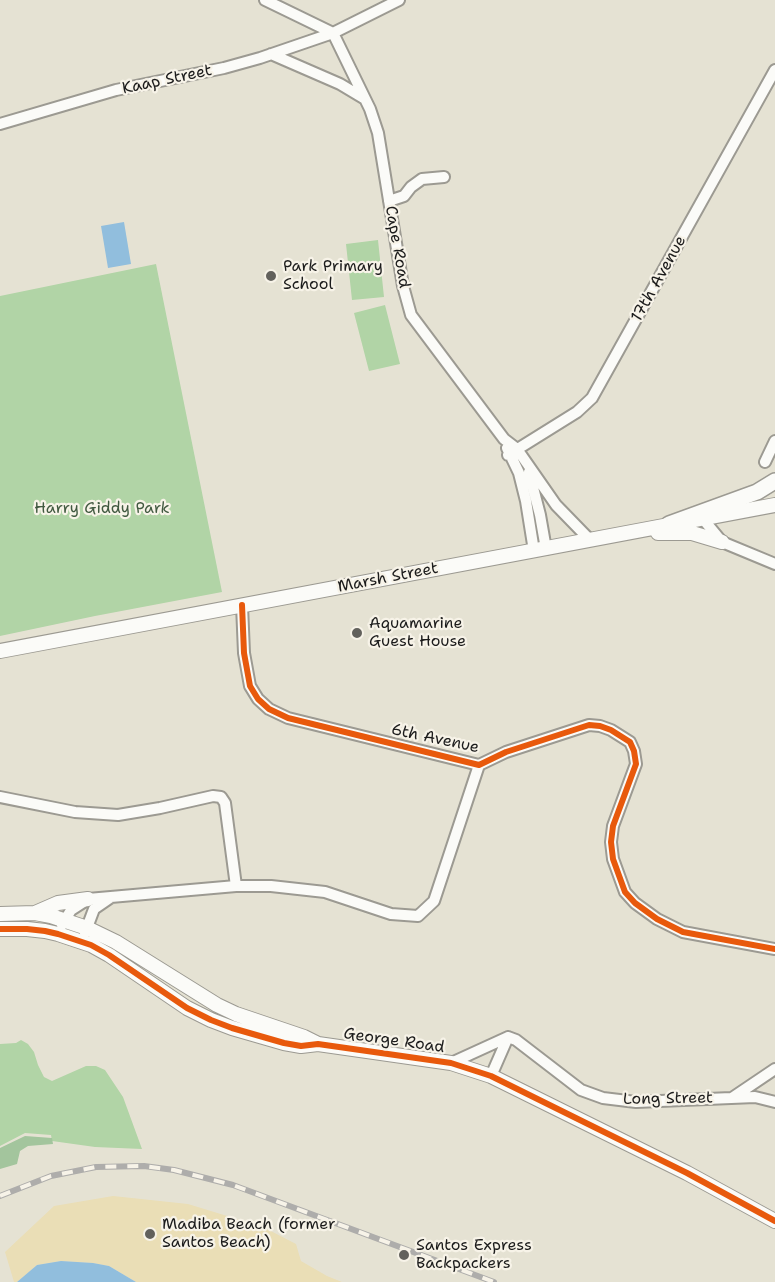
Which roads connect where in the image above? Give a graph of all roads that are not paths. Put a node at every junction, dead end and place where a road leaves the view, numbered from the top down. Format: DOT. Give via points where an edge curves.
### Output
graph roads {
  1 [pos="265,0"];
  2 [pos="399,0"];
  3 [pos="333,33"];
  4 [pos="271,54"];
  5 [pos="773,75"];
  6 [pos="775,90"];
  7 [pos="365,99"];
  8 [pos="0,124"];
  9 [pos="444,177"];
  10 [pos="389,201"];
  11 [pos="775,441"];
  12 [pos="513,452"];
  13 [pos="765,462"];
  14 [pos="527,466"];
  15 [pos="775,481"];
  16 [pos="775,505"];
  17 [pos="703,519"];
  18 [pos="669,524"];
  19 [pos="617,535"];
  20 [pos="590,540"];
  21 [pos="722,542"];
  22 [pos="540,550"];
  23 [pos="775,564"];
  24 [pos="242,605"];
  25 [pos="0,651"];
  26 [pos="480,765"];
  27 [pos="0,797"];
  28 [pos="236,886"];
  29 [pos="113,897"];
  30 [pos="88,898"];
  31 [pos="0,914"];
  32 [pos="35,914"];
  33 [pos="64,920"];
  34 [pos="87,928"];
  35 [pos="0,929"];
  36 [pos="58,934"];
  37 [pos="81,941"];
  38 [pos="775,948"];
  39 [pos="508,1038"];
  40 [pos="318,1044"];
  41 [pos="451,1063"];
  42 [pos="775,1069"];
  43 [pos="491,1076"];
  44 [pos="731,1098"];
  45 [pos="775,1102"];
  46 [pos="775,1221"];
  1 -- 3 [label="street"];
  2 -- 3 [label="street, Kaap Street"];
  3 -- 4 [label="street, Kaap Street"];
  3 -- 7 [label="street, Cape Road"];
  4 -- 7 [label="street"];
  4 -- 8 [label="street, Kaap Street" via="224,68 116,90"];
  5 -- 6 [label="street"];
  5 -- 12 [label="street, 17th Avenue" via="592,398 577,412"];
  7 -- 10 [label="street, Cape Road" via="378,133"];
  9 -- 10 [label="street" via="422,179 404,196"];
  10 -- 12 [label="street, Cape Road" via="408,309"];
  11 -- 13 [label="street"];
  12 -- 14 [label="street, Cape Road"];
  12 -- 22 [label="street, Cape Road"];
  14 -- 20 [label="street, Cape Road" via="556,505"];
  14 -- 22 [label="street, Cape Road" via="540,515"];
  15 -- 18 [label="main road" via="757,492"];
  16 -- 17 [label="street, Marsh Street"];
  17 -- 18 [label="street, Marsh Street"];
  17 -- 21 [label="street"];
  18 -- 19 [label="street, Marsh Street"];
  19 -- 20 [label="street, Marsh Street"];
  19 -- 21 [label="street" via="692,533"];
  20 -- 22 [label="street, Marsh Street"];
  21 -- 23 [label="street"];
  22 -- 24 [label="street, Marsh Street"];
  24 -- 25 [label="street, Marsh Street"];
  24 -- 26 [label="street, 6th Avenue" via="250,686 269,709 288,718"];
  26 -- 28 [label="street" via="434,901 418,916 392,914 325,892"];
  26 -- 38 [label="street, 6th Avenue" via="506,752 589,725 600,726 630,741 636,764 611,842 625,892 657,919 683,932"];
  27 -- 28 [label="street" via="118,815 221,797"];
  28 -- 29 [label="street"];
  29 -- 30 [label="street"];
  29 -- 34 [label="street" via="94,909"];
  30 -- 32 [label="street" via="58,903"];
  30 -- 33 [label="street"];
  31 -- 32 [label="street, George Road"];
  32 -- 33 [label="street, George Road"];
  33 -- 34 [label="street, George Road"];
  33 -- 36 [label="street"];
  34 -- 37 [label="street"];
  34 -- 40 [label="street, George Road" via="217,1005"];
  35 -- 36 [label="street, George Road" via="27,928"];
  36 -- 37 [label="street, George Road"];
  37 -- 40 [label="street, George Road" via="211,1020 284,1043"];
  39 -- 41 [label="street"];
  39 -- 43 [label="street"];
  39 -- 44 [label="street, Long Street" via="516,1040 581,1090 603,1098 636,1102"];
  40 -- 41 [label="street, George Road"];
  41 -- 43 [label="street, George Road"];
  42 -- 44 [label="street"];
  43 -- 46 [label="street, George Road"];
  44 -- 45 [label="street, Long Street" via="754,1097"];
}
